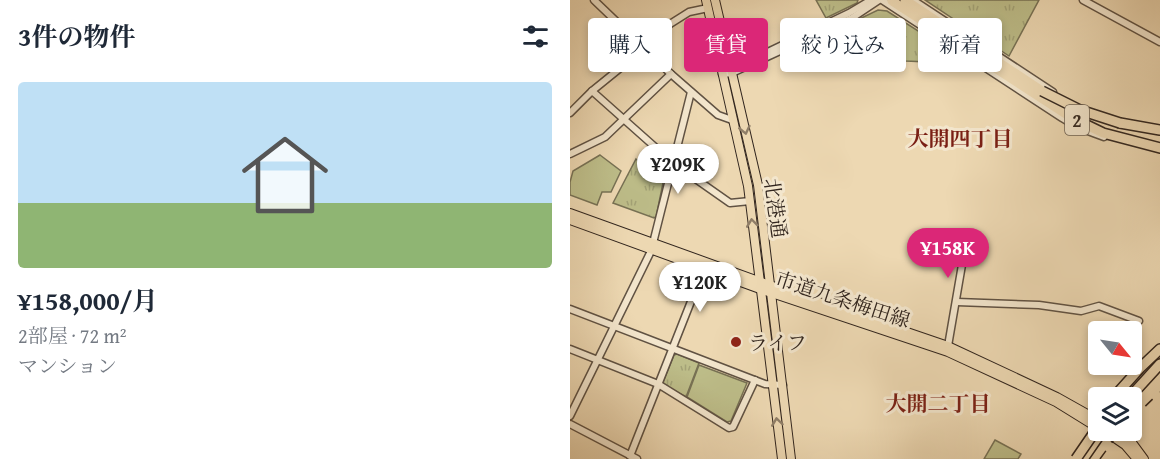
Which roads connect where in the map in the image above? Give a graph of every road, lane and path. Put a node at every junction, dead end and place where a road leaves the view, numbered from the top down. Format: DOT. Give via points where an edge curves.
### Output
graph roads {
  1 [pos="594,0"];
  2 [pos="715,0"];
  3 [pos="871,0"];
  4 [pos="881,0"];
  5 [pos="905,0"];
  6 [pos="913,0"];
  7 [pos="1083,0"];
  8 [pos="892,1"];
  9 [pos="707,4"];
  10 [pos="611,18"];
  11 [pos="719,18"];
  12 [pos="672,23"];
  13 [pos="1160,42"];
  14 [pos="768,53"];
  15 [pos="768,55"];
  16 [pos="615,72"];
  17 [pos="729,72"];
  18 [pos="732,72"];
  19 [pos="670,74"];
  20 [pos="722,74"];
  21 [pos="592,91"];
  22 [pos="691,92"];
  23 [pos="1040,94"];
  24 [pos="570,113"];
  25 [pos="623,118"];
  26 [pos="732,120"];
  27 [pos="1160,132"];
  28 [pos="1160,148"];
  29 [pos="570,154"];
  30 [pos="673,163"];
  31 [pos="750,201"];
  32 [pos="570,213"];
  33 [pos="570,219"];
  34 [pos="652,246"];
  35 [pos="963,259"];
  36 [pos="705,266"];
  37 [pos="759,285"];
  38 [pos="770,289"];
  39 [pos="957,302"];
  40 [pos="570,309"];
  41 [pos="1139,321"];
  42 [pos="614,326"];
  43 [pos="948,346"];
  44 [pos="673,348"];
  45 [pos="570,349"];
  46 [pos="1160,349"];
  47 [pos="1160,357"];
  48 [pos="597,361"];
  49 [pos="1160,364"];
  50 [pos="1160,372"];
  51 [pos="755,380"];
  52 [pos="658,384"];
  53 [pos="772,385"];
  54 [pos="783,386"];
  55 [pos="1123,387"];
  56 [pos="1131,387"];
  57 [pos="1139,387"];
  58 [pos="1142,390"];
  59 [pos="570,416"];
  60 [pos="1088,417"];
  61 [pos="1088,419"];
  62 [pos="570,424"];
  63 [pos="1090,441"];
  64 [pos="1093,441"];
  65 [pos="1120,441"];
  66 [pos="1128,441"];
  67 [pos="633,457"];
  68 [pos="782,459"];
  69 [pos="791,459"];
  70 [pos="1076,459"];
  71 [pos="1083,459"];
  72 [pos="1137,459"];
  73 [pos="1144,459"];
  1 -- 10 [label="street"];
  2 -- 11 [label="main road, 北港通"];
  3 -- 14 [label="street"];
  4 -- 15 [label="street" via="852,18"];
  4 -- 28 [label="street" via="1077,127 1103,137"];
  5 -- 23 [label="highway, 2"];
  6 -- 27 [label="street" via="1075,106 1115,122"];
  7 -- 13 [label="street"];
  8 -- 23 [label="highway, 2"];
  9 -- 12 [label="street"];
  9 -- 20 [label="main road, 北港通"];
  16 -- 21 [label="street"];
  17 -- 20 [label="street"];
  18 -- 38 [label="main road, 北港通, one-way" via="758,185"];
  19 -- 22 [label="street"];
  19 -- 25 [label="street"];
  20 -- 26 [label="main road, 北港通"];
  21 -- 24 [label="street"];
  21 -- 25 [label="street"];
  22 -- 26 [label="street" via="718,115"];
  22 -- 30 [label="street"];
  23 -- 27 [label="highway, 2, bridge" via="1092,115"];
  23 -- 28 [label="highway, 2" via="1072,118 1104,133"];
  25 -- 29 [label="street" via="605,137"];
  25 -- 30 [label="street"];
  26 -- 31 [label="main road, 北港通"];
  30 -- 31 [label="street" via="730,203"];
  30 -- 34 [label="street"];
  37 -- 31 [label="main road, 北港通, one-way"];
  32 -- 34 [label="main road, 市道九条梅田線"];
  33 -- 34 [label="main road, 市道九条梅田線"];
  34 -- 36 [label="main road, 市道九条梅田線"];
  34 -- 42 [label="street"];
  35 -- 39 [label="street"];
  36 -- 37 [label="main road, 市道九条梅田線"];
  36 -- 44 [label="street"];
  37 -- 38 [label="main road, 市道九条梅田線"];
  37 -- 53 [label="main road, 北港通"];
  38 -- 43 [label="main road, 市道九条梅田線"];
  38 -- 54 [label="main road, 北港通"];
  38 -- 61 [label="main road, 市道九条梅田線" via="948,352"];
  39 -- 41 [label="street" via="1039,304 1081,311 1097,306"];
  39 -- 43 [label="street"];
  40 -- 42 [label="street"];
  42 -- 44 [label="street"];
  42 -- 48 [label="street"];
  43 -- 60 [label="main road, 市道九条梅田線" via="1057,397"];
  44 -- 51 [label="street"];
  44 -- 52 [label="street"];
  45 -- 48 [label="street"];
  46 -- 55 [label="highway"];
  47 -- 56 [label="highway"];
  48 -- 52 [label="street"];
  48 -- 59 [label="street"];
  49 -- 57 [label="highway"];
  50 -- 58 [label="highway"];
  51 -- 52 [label="street" via="732,428"];
  51 -- 53 [label="street"];
  52 -- 67 [label="street"];
  53 -- 54 [label="street"];
  68 -- 53 [label="main road, 北港通, one-way"];
  54 -- 69 [label="main road, 北港通"];
  62 -- 67 [label="street"];
  63 -- 70 [label="highway, bridge"];
  64 -- 71 [label="highway"];
  65 -- 72 [label="main road, 市道九条梅田線"];
  66 -- 73 [label="main road, 市道九条梅田線"];
}
